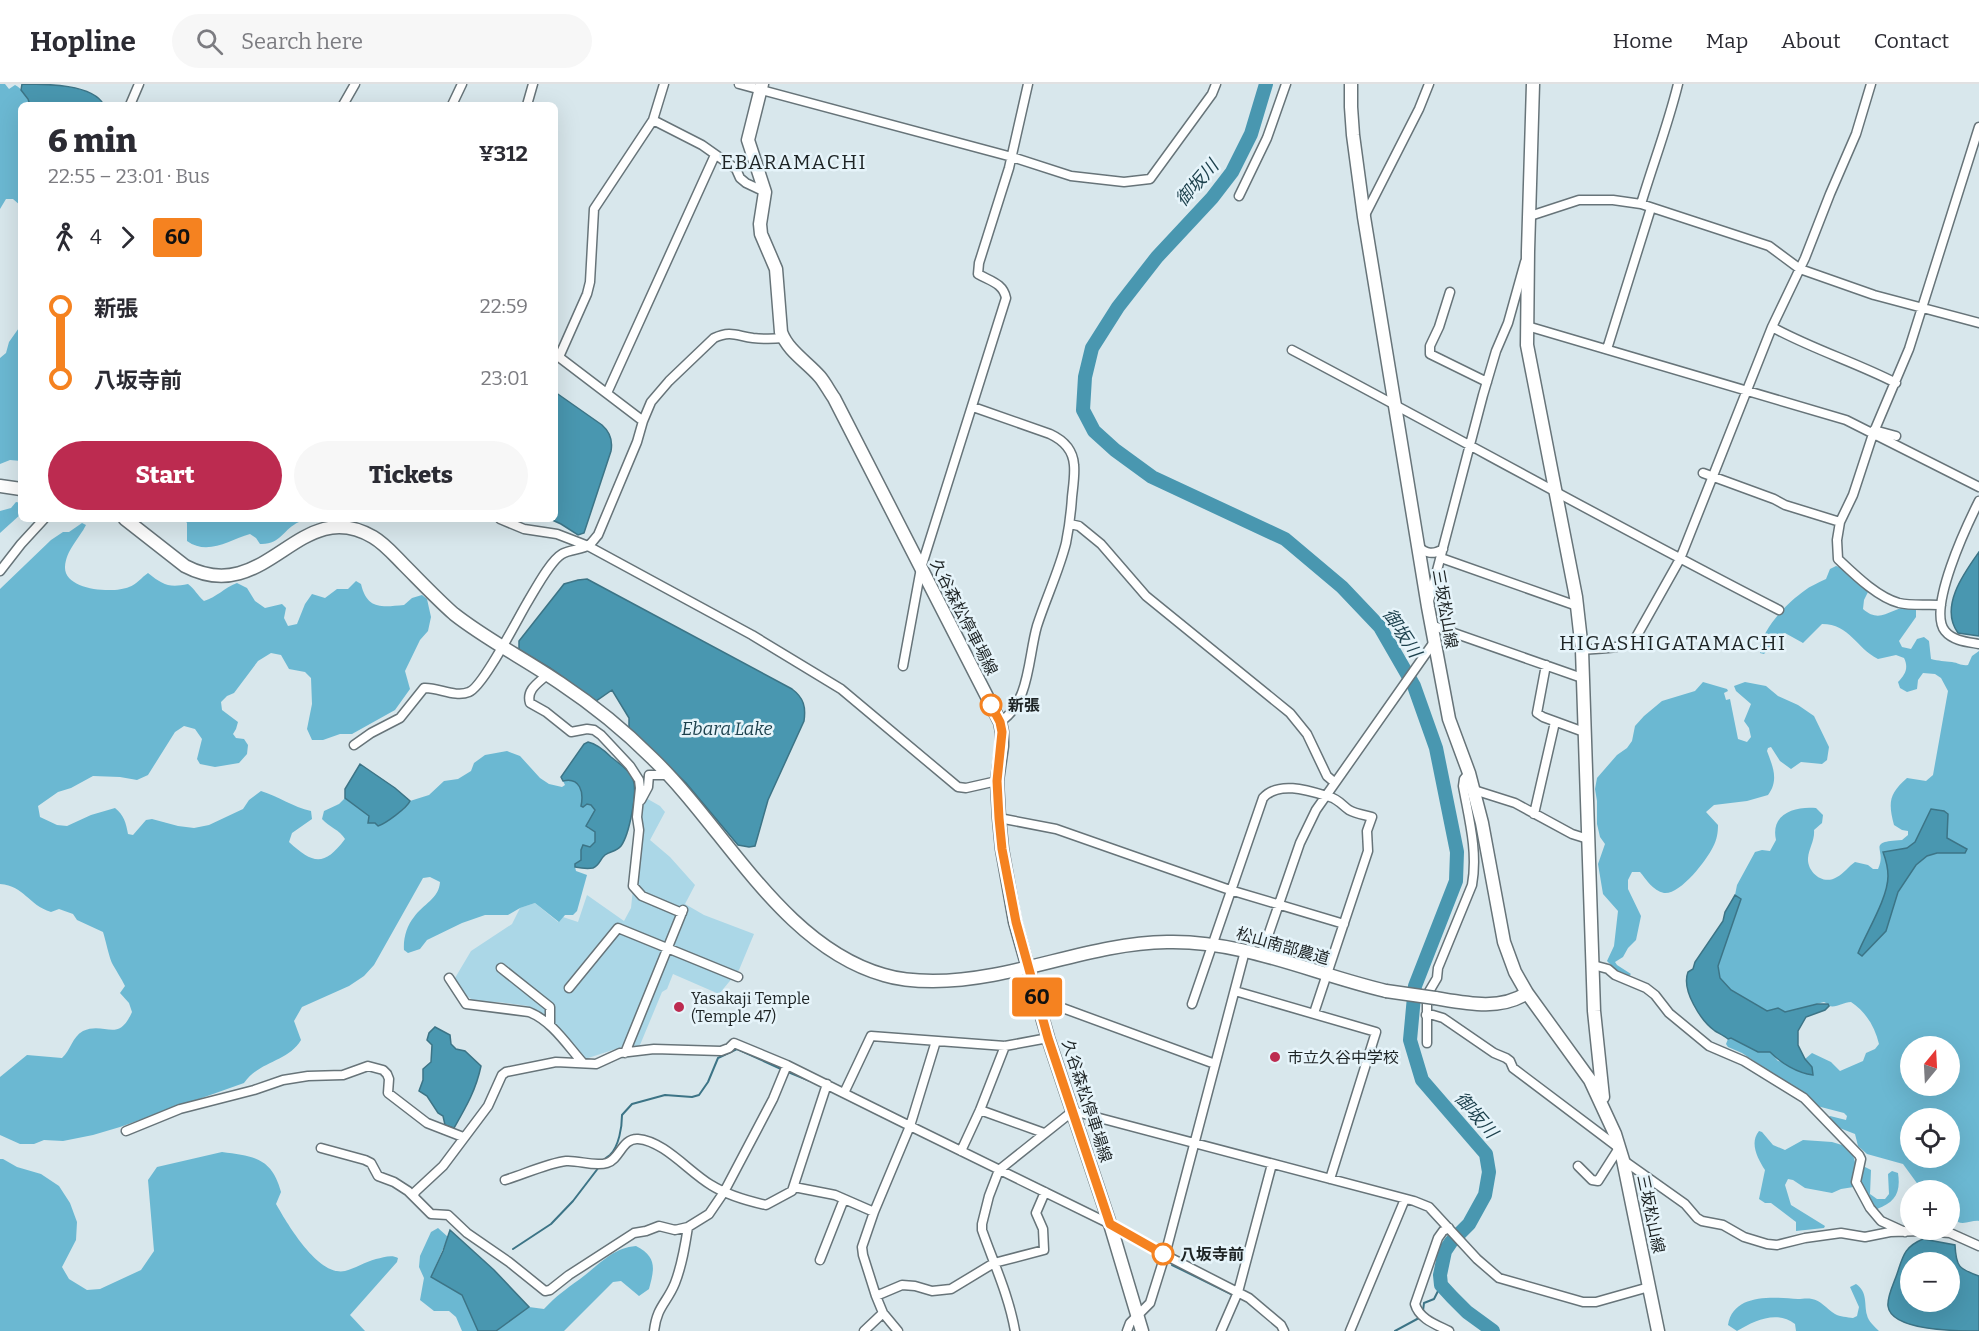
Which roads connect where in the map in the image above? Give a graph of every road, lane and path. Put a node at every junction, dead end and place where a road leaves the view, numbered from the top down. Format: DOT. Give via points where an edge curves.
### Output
graph roads {
  1 [pos="139,84"];
  2 [pos="356,84"];
  3 [pos="462,84"];
  4 [pos="533,84"];
  5 [pos="664,84"];
  6 [pos="739,84"];
  7 [pos="1028,84"];
  8 [pos="1216,84"];
  9 [pos="1286,84"];
  10 [pos="1352,84"];
  11 [pos="1429,84"];
  12 [pos="1533,84"];
  13 [pos="1678,84"];
  14 [pos="1871,84"];
  15 [pos="761,87"];
  16 [pos="131,102"];
  17 [pos="345,102"];
  18 [pos="453,102"];
  19 [pos="528,102"];
  20 [pos="653,120"];
  21 [pos="1979,127"];
  22 [pos="716,155"];
  23 [pos="1011,157"];
  24 [pos="765,192"];
  25 [pos="1239,196"];
  26 [pos="1641,204"];
  27 [pos="1651,208"];
  28 [pos="1530,216"];
  29 [pos="1364,217"];
  30 [pos="1528,251"];
  31 [pos="1800,269"];
  32 [pos="1450,292"];
  33 [pos="1921,308"];
  34 [pos="1979,323"];
  35 [pos="1527,326"];
  36 [pos="1772,327"];
  37 [pos="783,338"];
  38 [pos="1606,349"];
  39 [pos="1292,351"];
  40 [pos="558,354"];
  41 [pos="558,357"];
  42 [pos="1487,382"];
  43 [pos="1896,382"];
  44 [pos="1746,390"];
  45 [pos="607,393"];
  46 [pos="1395,405"];
  47 [pos="973,407"];
  48 [pos="643,421"];
  49 [pos="1874,432"];
  50 [pos="1896,436"];
  51 [pos="1470,446"];
  52 [pos="1708,475"];
  53 [pos="0,486"];
  54 [pos="1979,487"];
  55 [pos="18,489"];
  56 [pos="1557,494"];
  57 [pos="1979,501"];
  58 [pos="41,522"];
  59 [pos="129,522"];
  60 [pos="507,522"];
  61 [pos="1840,522"];
  62 [pos="1070,524"];
  63 [pos="1418,545"];
  64 [pos="588,546"];
  65 [pos="1442,554"];
  66 [pos="1680,560"];
  67 [pos="921,568"];
  68 [pos="0,571"];
  69 [pos="1941,605"];
  70 [pos="1577,606"];
  71 [pos="1428,608"];
  72 [pos="1779,610"];
  73 [pos="1431,625"];
  74 [pos="1434,642"];
  75 [pos="1979,644"];
  76 [pos="503,646"];
  77 [pos="1582,650"];
  78 [pos="1546,665"];
  79 [pos="903,666"];
  80 [pos="547,675"];
  81 [pos="1582,678"];
  82 [pos="1000,722"];
  83 [pos="1555,722"];
  84 [pos="1584,732"];
  85 [pos="354,745"];
  86 [pos="1469,773"];
  87 [pos="669,775"];
  88 [pos="997,781"];
  89 [pos="1334,783"];
  90 [pos="1474,790"];
  91 [pos="1324,796"];
  92 [pos="638,808"];
  93 [pos="1534,814"];
  94 [pos="999,818"];
  95 [pos="1588,839"];
  96 [pos="1230,890"];
  97 [pos="1279,905"];
  98 [pos="1344,924"];
  99 [pos="1212,944"];
  100 [pos="669,948"];
  101 [pos="1245,951"];
  102 [pos="1261,956"];
  103 [pos="1593,965"];
  104 [pos="501,968"];
  105 [pos="1028,968"];
  106 [pos="1326,975"];
  107 [pos="738,977"];
  108 [pos="449,978"];
  109 [pos="569,988"];
  110 [pos="1235,991"];
  111 [pos="1527,993"];
  112 [pos="1038,999"];
  113 [pos="1192,1004"];
  114 [pos="1314,1013"];
  115 [pos="1426,1015"];
  116 [pos="550,1024"];
  117 [pos="1048,1038"];
  118 [pos="936,1041"];
  119 [pos="1427,1043"];
  120 [pos="1005,1046"];
  121 [pos="625,1053"];
  122 [pos="1599,1061"];
  123 [pos="583,1063"];
  124 [pos="1215,1064"];
  125 [pos="787,1065"];
  126 [pos="1582,1068"];
  127 [pos="827,1084"];
  128 [pos="844,1093"];
  129 [pos="1604,1107"];
  130 [pos="980,1110"];
  131 [pos="1073,1111"];
  132 [pos="910,1126"];
  133 [pos="126,1131"];
  134 [pos="1044,1133"];
  135 [pos="463,1137"];
  136 [pos="1194,1144"];
  137 [pos="321,1148"];
  138 [pos="961,1151"];
  139 [pos="1621,1154"];
  140 [pos="1272,1164"];
  141 [pos="1578,1166"];
  142 [pos="999,1170"];
  143 [pos="1330,1179"];
  144 [pos="505,1180"];
  145 [pos="794,1187"];
  146 [pos="724,1192"];
  147 [pos="1044,1192"];
  148 [pos="414,1196"];
  149 [pos="844,1199"];
  150 [pos="1405,1199"];
  151 [pos="874,1212"];
  152 [pos="1110,1224"];
  153 [pos="688,1227"];
  154 [pos="1450,1229"];
  155 [pos="1900,1230"];
  156 [pos="1900,1233"];
  157 [pos="1960,1237"];
  158 [pos="1979,1246"];
  159 [pos="1165,1255"];
  160 [pos="820,1260"];
  161 [pos="994,1263"];
  162 [pos="1650,1287"];
  163 [pos="1238,1292"];
  164 [pos="876,1296"];
  165 [pos="883,1313"];
  166 [pos="1137,1316"];
  167 [pos="654,1331"];
  168 [pos="864,1331"];
  169 [pos="898,1331"];
  170 [pos="1015,1331"];
  171 [pos="1127,1331"];
  172 [pos="1142,1331"];
  173 [pos="1221,1331"];
  174 [pos="1284,1331"];
  175 [pos="1350,1331"];
  176 [pos="1449,1331"];
  177 [pos="1658,1331"];
  1 -- 16 [label="street"];
  2 -- 17 [label="street"];
  3 -- 18 [label="street"];
  4 -- 19 [label="street"];
  5 -- 20 [label="street"];
  6 -- 15 [label="street"];
  7 -- 23 [label="street"];
  8 -- 23 [label="street" via="1150,179 1124,182 1071,176"];
  9 -- 25 [label="street" via="1267,138"];
  10 -- 29 [label="main road, 三坂松山線" via="1350,107"];
  11 -- 29 [label="street"];
  12 -- 28 [label="main road, 三坂松山線"];
  13 -- 26 [label="street"];
  14 -- 31 [label="street" via="1856,134"];
  15 -- 23 [label="street"];
  15 -- 24 [label="main road" via="748,140"];
  20 -- 22 [label="street"];
  20 -- 40 [label="street" via="594,209 590,282"];
  21 -- 33 [label="street"];
  22 -- 24 [label="street" via="746,183"];
  22 -- 45 [label="street"];
  23 -- 47 [label="street" via="978,274 1000,285 1006,298"];
  24 -- 37 [label="main road" via="761,234 776,269"];
  26 -- 27 [label="street"];
  26 -- 28 [label="street" via="1579,200"];
  27 -- 31 [label="street" via="1769,246"];
  27 -- 38 [label="street"];
  28 -- 30 [label="main road, 三坂松山線"];
  29 -- 46 [label="main road, 三坂松山線"];
  30 -- 35 [label="main road, 三坂松山線"];
  30 -- 42 [label="street"];
  31 -- 33 [label="street"];
  31 -- 36 [label="street"];
  32 -- 42 [label="street" via="1430,354"];
  33 -- 34 [label="street"];
  33 -- 43 [label="street"];
  35 -- 38 [label="street"];
  35 -- 56 [label="main road, 三坂松山線" via="1530,366"];
  36 -- 43 [label="street"];
  36 -- 44 [label="street"];
  37 -- 48 [label="street" via="729,333 714,338 651,402"];
  37 -- 67 [label="main road, 久谷森松停車場線" via="821,378 834,398"];
  38 -- 44 [label="street"];
  39 -- 46 [label="street"];
  41 -- 45 [label="street"];
  42 -- 51 [label="street"];
  43 -- 49 [label="street"];
  44 -- 49 [label="street"];
  44 -- 52 [label="street"];
  45 -- 48 [label="street"];
  46 -- 51 [label="street"];
  46 -- 63 [label="main road, 三坂松山線"];
  47 -- 62 [label="street" via="1050,434 1066,446 1074,465"];
  47 -- 67 [label="street"];
  48 -- 64 [label="street" via="598,534"];
  49 -- 50 [label="street"];
  49 -- 54 [label="street"];
  49 -- 61 [label="street"];
  51 -- 56 [label="street"];
  51 -- 65 [label="street"];
  52 -- 61 [label="street"];
  52 -- 66 [label="street"];
  53 -- 55 [label="main road"];
  56 -- 66 [label="street"];
  56 -- 70 [label="main road, 三坂松山線"];
  57 -- 69 [label="street" via="1954,558"];
  58 -- 68 [label="street"];
  59 -- 76 [label="main road, 松山南部農道" via="186,567 216,577 253,570 312,533 339,527 361,531 382,544 453,612"];
  60 -- 64 [label="street"];
  61 -- 69 [label="street" via="1838,559 1854,574 1898,603"];
  62 -- 82 [label="street" via="1038,624 1026,680 1012,712"];
  62 -- 89 [label="street" via="1079,526 1101,544 1146,596 1290,712"];
  63 -- 65 [label="street" via="1432,554"];
  63 -- 71 [label="main road, 三坂松山線"];
  64 -- 76 [label="street" via="561,554 554,562"];
  64 -- 88 [label="street" via="752,634 841,689 958,787"];
  65 -- 70 [label="street"];
  65 -- 71 [label="street"];
  66 -- 72 [label="street"];
  66 -- 77 [label="street" via="1635,639 1619,647"];
  67 -- 79 [label="street"];
  67 -- 82 [label="main road, 久谷森松停車場線"];
  69 -- 75 [label="street" via="1945,631 1952,637"];
  70 -- 77 [label="main road, 三坂松山線"];
  71 -- 73 [label="main road, 三坂松山線"];
  73 -- 74 [label="main road, 三坂松山線"];
  73 -- 78 [label="street"];
  74 -- 86 [label="main road, 三坂松山線" via="1449,719"];
  74 -- 89 [label="street"];
  76 -- 80 [label="main road, 松山南部農道"];
  76 -- 85 [label="street" via="470,692 424,688 400,718"];
  77 -- 81 [label="main road, 三坂松山線"];
  78 -- 81 [label="street"];
  78 -- 83 [label="street" via="1537,713"];
  80 -- 87 [label="main road, 松山南部農道" via="598,711"];
  80 -- 92 [label="street" via="529,693 530,703 571,732 587,729 600,735 636,773 640,788"];
  81 -- 84 [label="main road, 三坂松山線"];
  82 -- 88 [label="main road, 久谷森松停車場線" via="1002,746"];
  83 -- 84 [label="street"];
  83 -- 93 [label="street"];
  84 -- 95 [label="main road, 三坂松山線"];
  86 -- 90 [label="main road, 三坂松山線"];
  86 -- 115 [label="street" via="1463,786 1475,858 1473,885 1427,995"];
  87 -- 92 [label="street" via="649,775"];
  87 -- 105 [label="main road, 松山南部農道" via="780,907 838,955 903,980 971,980"];
  88 -- 94 [label="main road, 久谷森松停車場線"];
  89 -- 91 [label="street"];
  90 -- 93 [label="street"];
  90 -- 111 [label="main road, 三坂松山線" via="1504,942"];
  91 -- 96 [label="street" via="1288,788 1267,794"];
  91 -- 97 [label="street" via="1306,826"];
  91 -- 98 [label="street" via="1352,812 1372,817 1367,831 1368,851"];
  92 -- 100 [label="street" via="633,886 642,896 683,911"];
  93 -- 95 [label="street"];
  94 -- 96 [label="street" via="1056,829"];
  94 -- 105 [label="main road, 久谷森松停車場線" via="1016,922"];
  95 -- 103 [label="main road, 三坂松山線"];
  96 -- 97 [label="street"];
  96 -- 99 [label="street"];
  97 -- 98 [label="street"];
  97 -- 102 [label="street"];
  98 -- 106 [label="street"];
  99 -- 101 [label="main road, 松山南部農道"];
  99 -- 105 [label="main road, 松山南部農道" via="1141,943"];
  99 -- 113 [label="street"];
  100 -- 107 [label="street"];
  100 -- 109 [label="street" via="618,928"];
  100 -- 121 [label="street"];
  101 -- 102 [label="main road, 松山南部農道"];
  101 -- 110 [label="street"];
  102 -- 106 [label="main road, 松山南部農道"];
  103 -- 122 [label="main road, 三坂松山線"];
  103 -- 155 [label="street" via="1646,988 1709,1046 1744,1061 1804,1098 1859,1155 1856,1182 1875,1215"];
  104 -- 116 [label="street" via="550,1007"];
  105 -- 112 [label="main road, 久谷森松停車場線"];
  106 -- 111 [label="main road, 松山南部農道, bridge" via="1386,991 1476,1004 1503,1003"];
  106 -- 114 [label="street"];
  108 -- 116 [label="street" via="466,1004 529,1012"];
  110 -- 114 [label="street"];
  110 -- 124 [label="street"];
  111 -- 126 [label="main road, 三坂松山線"];
  112 -- 117 [label="main road, 久谷森松停車場線"];
  112 -- 124 [label="street"];
  114 -- 143 [label="street" via="1376,1032"];
  115 -- 119 [label="street"];
  115 -- 139 [label="street" via="1443,1018 1506,1058"];
  116 -- 123 [label="street"];
  117 -- 120 [label="street"];
  117 -- 131 [label="main road, 久谷森松停車場線"];
  118 -- 120 [label="street"];
  118 -- 128 [label="street" via="871,1036"];
  118 -- 132 [label="street"];
  120 -- 130 [label="street"];
  121 -- 123 [label="street" via="596,1065"];
  121 -- 125 [label="street" via="654,1049 721,1051 734,1043"];
  122 -- 126 [label="main road" via="1593,1067"];
  122 -- 129 [label="main road, 三坂松山線"];
  123 -- 135 [label="street" via="556,1062 506,1072 488,1106"];
  124 -- 136 [label="street"];
  125 -- 127 [label="street"];
  125 -- 146 [label="street"];
  126 -- 129 [label="main road, 三坂松山線"];
  127 -- 128 [label="street"];
  127 -- 145 [label="street"];
  128 -- 132 [label="street"];
  129 -- 139 [label="main road, 三坂松山線"];
  130 -- 134 [label="street"];
  130 -- 138 [label="street"];
  131 -- 134 [label="street"];
  131 -- 136 [label="street"];
  131 -- 152 [label="main road, 久谷森松停車場線"];
  132 -- 138 [label="street"];
  132 -- 151 [label="street"];
  133 -- 135 [label="street" via="180,1109 283,1080 343,1075 368,1066 387,1074 388,1093 396,1101 427,1123"];
  134 -- 142 [label="street"];
  135 -- 148 [label="street" via="443,1166"];
  136 -- 140 [label="street"];
  136 -- 159 [label="street"];
  137 -- 148 [label="street" via="371,1163 378,1176"];
  138 -- 142 [label="street"];
  139 -- 141 [label="street" via="1598,1181"];
  139 -- 156 [label="street" via="1697,1218 1767,1244 1827,1234 1865,1237"];
  139 -- 162 [label="main road, 三坂松山線"];
  140 -- 143 [label="street"];
  140 -- 163 [label="street"];
  142 -- 147 [label="street"];
  142 -- 161 [label="street" via="982,1224"];
  143 -- 150 [label="street"];
  144 -- 146 [label="street" via="566,1161 602,1164 614,1159 626,1143 638,1139 665,1150"];
  145 -- 146 [label="street" via="766,1205"];
  145 -- 149 [label="street"];
  146 -- 153 [label="street" via="709,1214"];
  147 -- 152 [label="street"];
  147 -- 161 [label="street" via="1036,1213 1043,1229 1044,1250"];
  148 -- 153 [label="street" via="431,1214 448,1215 545,1290 634,1233 659,1226 675,1230"];
  149 -- 151 [label="street"];
  149 -- 160 [label="street"];
  150 -- 154 [label="street" via="1429,1208"];
  150 -- 175 [label="street"];
  151 -- 164 [label="street" via="862,1247"];
  152 -- 159 [label="street"];
  152 -- 166 [label="main road, 久谷森松停車場線"];
  153 -- 167 [label="street" via="682,1263 674,1286 658,1310"];
  154 -- 162 [label="street" via="1499,1278 1583,1302"];
  154 -- 176 [label="street" via="1440,1234 1415,1304 1424,1317"];
  157 -- 158 [label="street"];
  159 -- 163 [label="street"];
  159 -- 166 [label="street" via="1150,1303"];
  161 -- 164 [label="street" via="951,1288 927,1291 902,1285"];
  161 -- 170 [label="street"];
  162 -- 177 [label="main road, 三坂松山線"];
  163 -- 173 [label="street"];
  163 -- 174 [label="street" via="1265,1310"];
  164 -- 165 [label="street"];
  165 -- 168 [label="street"];
  165 -- 169 [label="street"];
  166 -- 171 [label="street"];
  166 -- 172 [label="main road, 久谷森松停車場線"];
}
